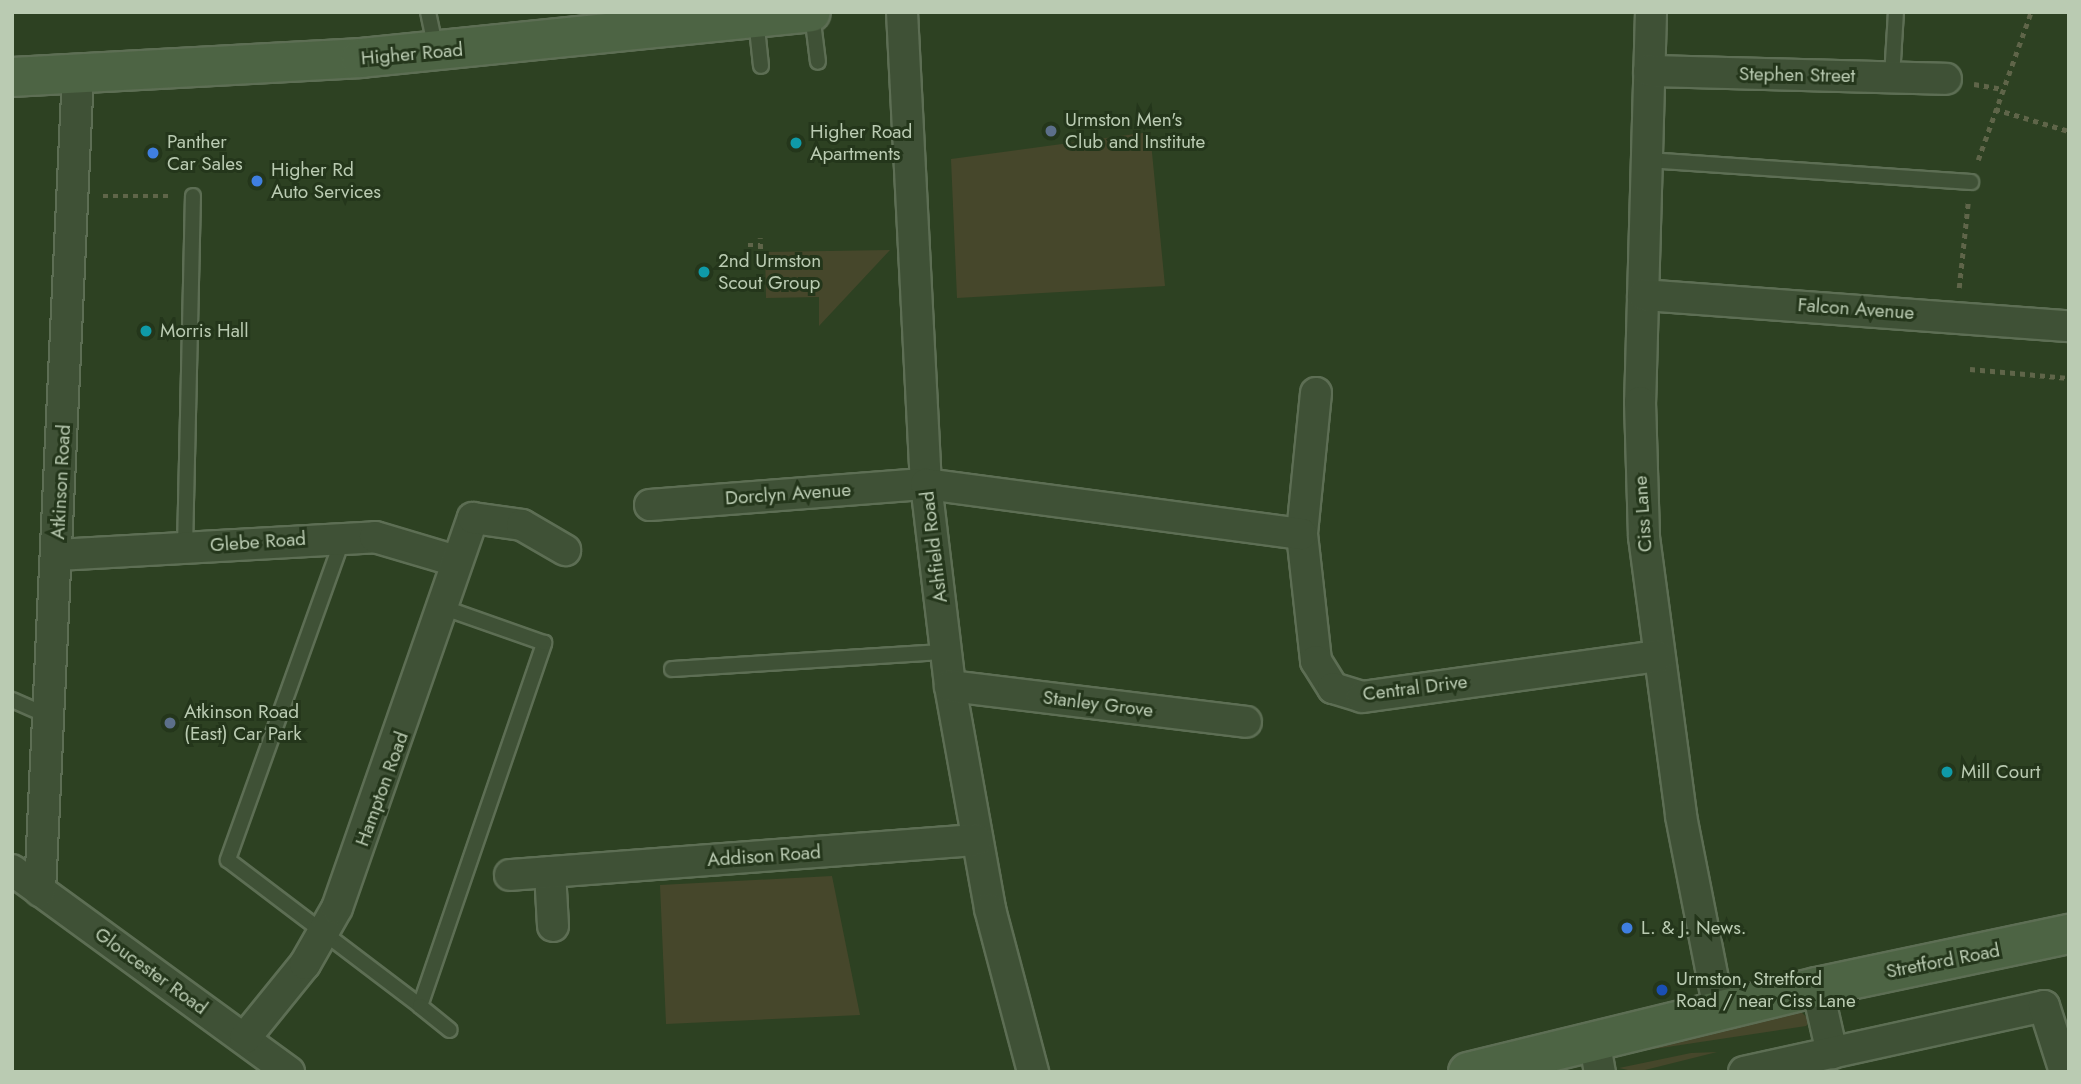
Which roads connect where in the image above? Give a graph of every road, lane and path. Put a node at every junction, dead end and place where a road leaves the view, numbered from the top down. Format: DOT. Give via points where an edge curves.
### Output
graph roads {
  1 [pos="428,12"];
  2 [pos="811,12"];
  3 [pos="902,12"];
  4 [pos="1651,12"];
  5 [pos="1895,12"];
  6 [pos="756,19"];
  7 [pos="436,52"];
  8 [pos="818,62"];
  9 [pos="761,66"];
  10 [pos="1649,71"];
  11 [pos="78,73"];
  12 [pos="12,77"];
  13 [pos="1892,78"];
  14 [pos="1946,79"];
  15 [pos="1995,109"];
  16 [pos="2069,131"];
  17 [pos="1647,160"];
  18 [pos="1971,182"];
  19 [pos="75,195"];
  20 [pos="193,197"];
  21 [pos="760,238"];
  22 [pos="748,245"];
  23 [pos="760,245"];
  24 [pos="749,279"];
  25 [pos="1643,295"];
  26 [pos="2069,326"];
  27 [pos="1970,369"];
  28 [pos="2069,378"];
  29 [pos="1316,393"];
  30 [pos="926,484"];
  31 [pos="650,505"];
  32 [pos="1302,534"];
  33 [pos="344,537"];
  34 [pos="185,547"];
  35 [pos="565,550"];
  36 [pos="57,555"];
  37 [pos="456,561"];
  38 [pos="442,607"];
  39 [pos="946,652"];
  40 [pos="1658,656"];
  41 [pos="672,669"];
  42 [pos="950,686"];
  43 [pos="12,700"];
  44 [pos="52,717"];
  45 [pos="1246,722"];
  46 [pos="977,840"];
  47 [pos="12,870"];
  48 [pos="550,872"];
  49 [pos="510,875"];
  50 [pos="40,891"];
  51 [pos="553,926"];
  52 [pos="2069,934"];
  53 [pos="323,936"];
  54 [pos="1817,987"];
  55 [pos="419,1006"];
  56 [pos="1719,1010"];
  57 [pos="450,1030"];
  58 [pos="245,1038"];
  59 [pos="1832,1053"];
  60 [pos="1597,1055"];
  61 [pos="289,1072"];
  62 [pos="1033,1072"];
  63 [pos="1468,1072"];
  64 [pos="1744,1072"];
  65 [pos="2066,1072"];
  1 -- 7 [label="lane"];
  2 -- 6 [label="street, Higher Road"];
  2 -- 8 [label="lane"];
  3 -- 30 [label="street, Ashfield Road"];
  4 -- 10 [label="street, Ciss Lane"];
  5 -- 13 [label="lane"];
  6 -- 7 [label="street, Higher Road"];
  6 -- 9 [label="lane"];
  7 -- 11 [label="street, Higher Road"];
  10 -- 13 [label="street, Stephen Street"];
  10 -- 17 [label="street, Ciss Lane"];
  11 -- 12 [label="street, Higher Road"];
  11 -- 19 [label="street, Atkinson Road"];
  13 -- 14 [label="street, Stephen Street"];
  15 -- 16 [label="path"];
  17 -- 18 [label="lane"];
  17 -- 25 [label="street, Ciss Lane"];
  19 -- 20 [label="path"];
  19 -- 36 [label="street, Atkinson Road"];
  20 -- 34 [label="lane"];
  21 -- 23 [label="path"];
  22 -- 23 [label="path"];
  23 -- 24 [label="path" via="761,279"];
  25 -- 26 [label="street, Falcon Avenue"];
  25 -- 40 [label="street, Ciss Lane" via="1640,470"];
  27 -- 28 [label="path"];
  29 -- 32 [label="street, Central Drive"];
  30 -- 31 [label="street, Dorclyn Avenue"];
  30 -- 32 [label="street"];
  30 -- 39 [label="street, Ashfield Road"];
  32 -- 40 [label="street, Central Drive" via="1316,661 1322,676 1346,695"];
  33 -- 34 [label="street, Glebe Road"];
  33 -- 37 [label="street, Glebe Road" via="393,540"];
  33 -- 53 [label="lane" via="228,860"];
  34 -- 36 [label="street, Glebe Road"];
  35 -- 37 [label="street, Hampton Road" via="522,525 473,518"];
  36 -- 44 [label="street, Atkinson Road"];
  37 -- 38 [label="street, Hampton Road"];
  38 -- 53 [label="street, Hampton Road" via="391,762"];
  38 -- 55 [label="lane" via="544,643"];
  39 -- 41 [label="lane"];
  39 -- 42 [label="street, Ashfield Road"];
  40 -- 56 [label="street, Ciss Lane"];
  42 -- 45 [label="street, Stanley Grove"];
  42 -- 46 [label="street, Ashfield Road"];
  43 -- 44 [label="lane" via="29,713"];
  44 -- 50 [label="street, Atkinson Road"];
  46 -- 48 [label="street, Addison Road"];
  46 -- 62 [label="street, Ashfield Road"];
  47 -- 50 [label="street, Gloucester Road"];
  48 -- 49 [label="street, Addison Road"];
  48 -- 51 [label="street"];
  50 -- 58 [label="street, Gloucester Road"];
  52 -- 54 [label="street, Stretford Road"];
  53 -- 55 [label="lane"];
  53 -- 58 [label="street, Hampton Road"];
  54 -- 56 [label="street, Stretford Road"];
  54 -- 59 [label="street"];
  55 -- 57 [label="lane"];
  56 -- 60 [label="street, Stretford Road"];
  58 -- 61 [label="street, Gloucester Road"];
  59 -- 64 [label="street"];
  59 -- 65 [label="street" via="2044,1006"];
  60 -- 63 [label="street, Stretford Road"];
}
